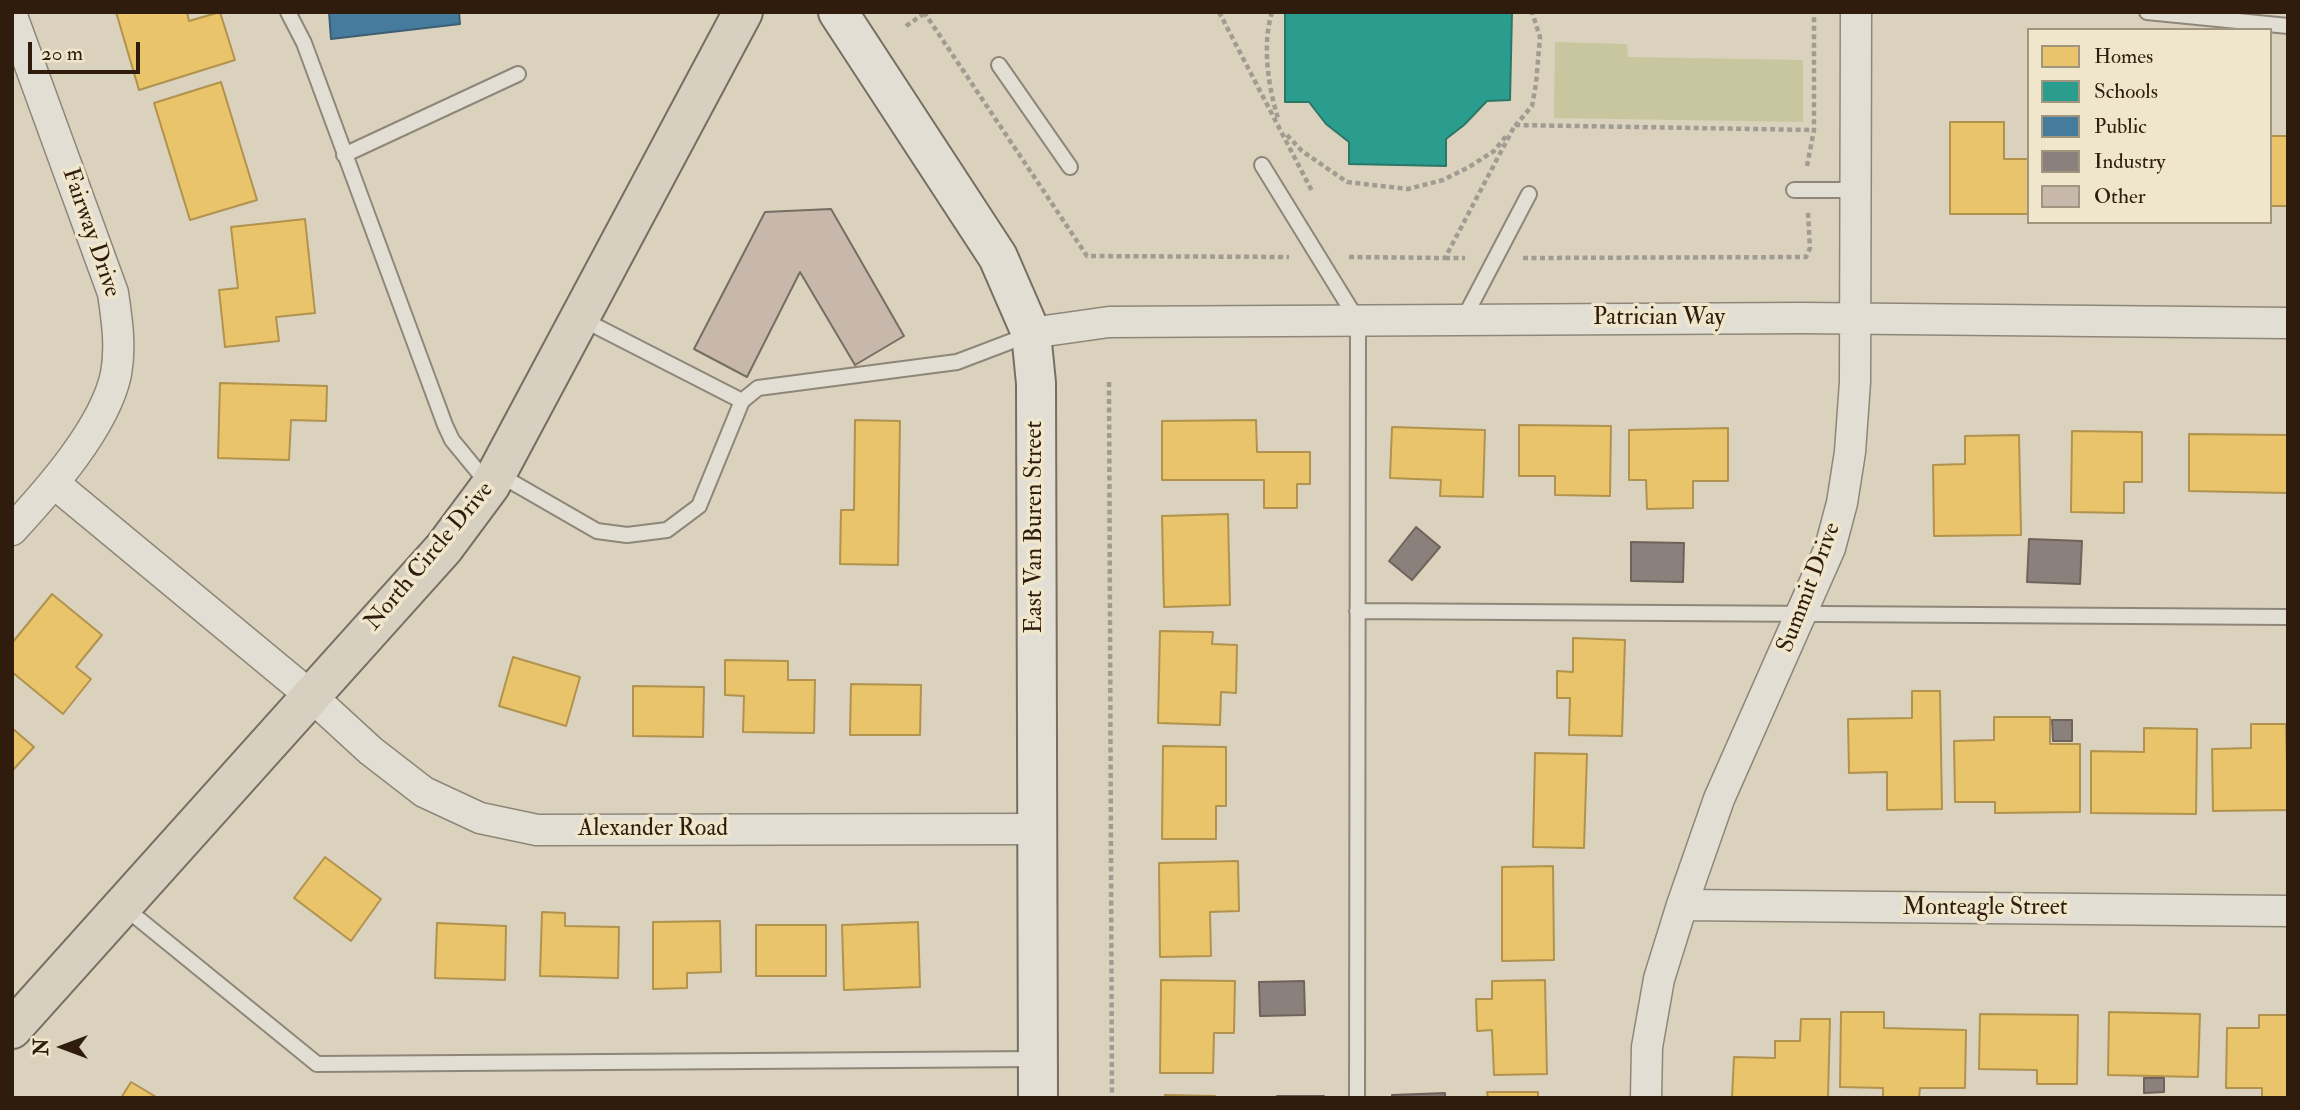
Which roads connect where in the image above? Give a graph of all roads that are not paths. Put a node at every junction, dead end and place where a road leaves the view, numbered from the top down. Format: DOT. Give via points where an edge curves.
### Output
graph roads {
  1 [pos="288,12"];
  2 [pos="743,12"];
  3 [pos="838,12"];
  4 [pos="1856,12"];
  5 [pos="2147,12"];
  6 [pos="12,16"];
  7 [pos="2288,26"];
  8 [pos="999,65"];
  9 [pos="518,74"];
  10 [pos="344,155"];
  11 [pos="1262,164"];
  12 [pos="1070,167"];
  13 [pos="1801,190"];
  14 [pos="1856,190"];
  15 [pos="1528,194"];
  16 [pos="579,318"];
  17 [pos="1856,318"];
  18 [pos="1463,320"];
  19 [pos="1358,321"];
  20 [pos="2288,323"];
  21 [pos="1031,333"];
  22 [pos="742,401"];
  23 [pos="494,480"];
  24 [pos="55,484"];
  25 [pos="12,530"];
  26 [pos="1357,611"];
  27 [pos="1803,614"];
  28 [pos="2288,617"];
  29 [pos="311,696"];
  30 [pos="1037,829"];
  31 [pos="1682,905"];
  32 [pos="123,906"];
  33 [pos="2288,911"];
  34 [pos="12,1029"];
  35 [pos="1038,1059"];
  36 [pos="1038,1098"];
  37 [pos="1357,1098"];
  38 [pos="1646,1098"];
  1 -- 10 [label="lane" via="304,43"];
  2 -- 16 [label="main road, North Circle Drive"];
  3 -- 21 [label="street, East Van Buren Street" via="998,257"];
  4 -- 14 [label="street, Summit Drive"];
  5 -- 7 [label="lane"];
  6 -- 24 [label="street, Fairway Drive" via="113,293 120,337 116,374 105,408"];
  8 -- 12 [label="lane"];
  9 -- 10 [label="lane"];
  10 -- 23 [label="lane" via="445,425 452,440"];
  11 -- 19 [label="lane"];
  13 -- 14 [label="lane"];
  14 -- 17 [label="street, Summit Drive"];
  15 -- 18 [label="lane"];
  16 -- 22 [label="lane"];
  16 -- 23 [label="main road, North Circle Drive"];
  17 -- 18 [label="street, Patrician Way"];
  17 -- 20 [label="street, Patrician Way"];
  17 -- 27 [label="street, Summit Drive" via="1850,452 1842,503 1830,548"];
  18 -- 19 [label="street, Patrician Way"];
  19 -- 21 [label="street, Patrician Way" via="1109,322"];
  19 -- 26 [label="lane"];
  21 -- 22 [label="lane" via="957,362 758,388"];
  21 -- 30 [label="street, East Van Buren Street" via="1037,383"];
  22 -- 23 [label="lane" via="699,506 667,530 627,535 597,531"];
  23 -- 29 [label="main road, North Circle Drive" via="444,548"];
  24 -- 25 [label="street, Fairway Drive"];
  24 -- 29 [label="street"];
  26 -- 27 [label="lane"];
  26 -- 37 [label="lane"];
  27 -- 28 [label="lane"];
  27 -- 31 [label="street, Summit Drive" via="1719,799"];
  29 -- 30 [label="street, Alexander Road" via="424,792 480,818 537,830"];
  29 -- 32 [label="main road, North Circle Drive"];
  30 -- 35 [label="street, East Van Buren Street"];
  31 -- 33 [label="street, Monteagle Street"];
  31 -- 38 [label="street, Summit Drive" via="1658,979 1647,1047"];
  32 -- 34 [label="main road, North Circle Drive"];
  32 -- 35 [label="lane" via="317,1064"];
  35 -- 36 [label="street, East Van Buren Street"];
}
